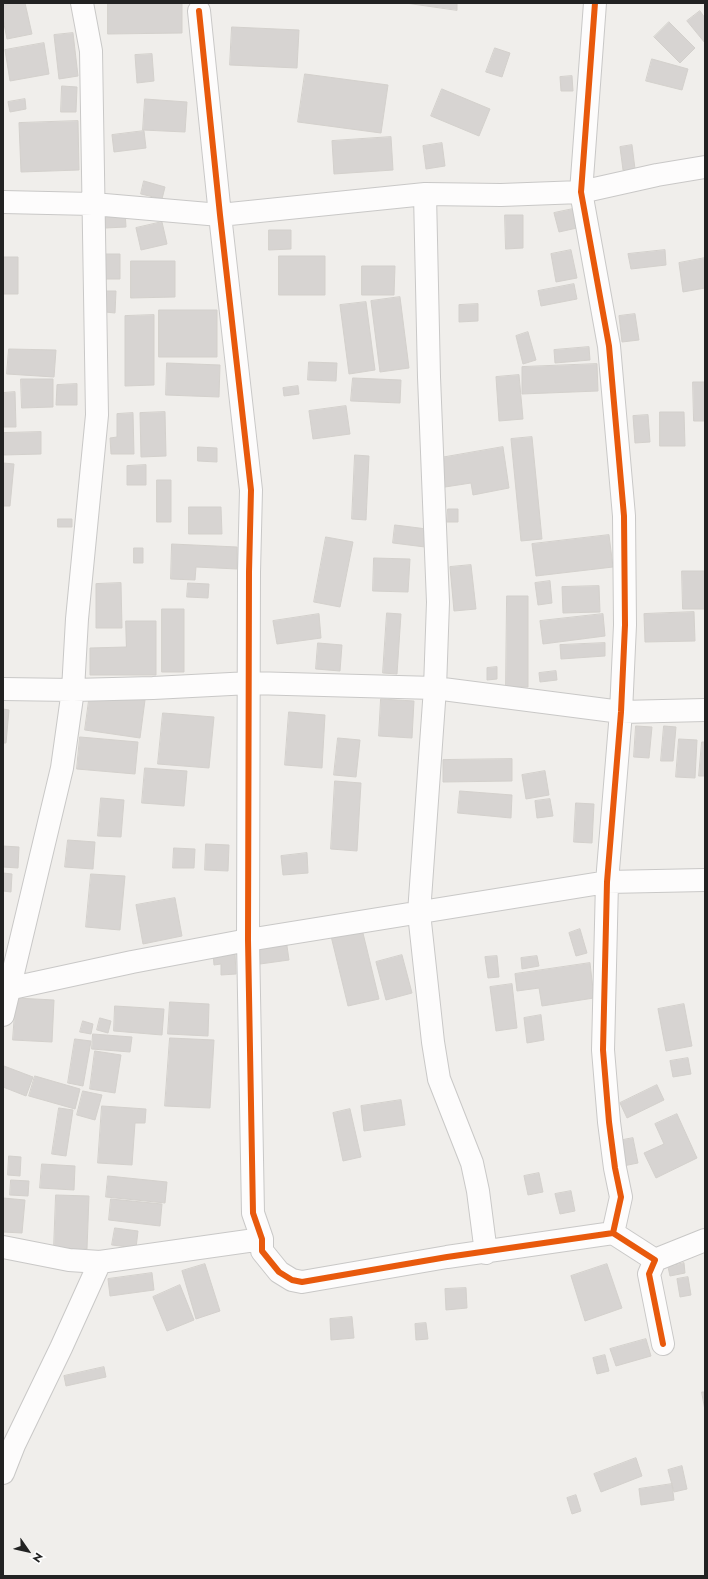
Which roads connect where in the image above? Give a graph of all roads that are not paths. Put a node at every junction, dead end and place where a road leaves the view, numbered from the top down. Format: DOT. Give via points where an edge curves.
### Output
graph roads {
  1 [pos="82,3"];
  2 [pos="595,3"];
  3 [pos="199,11"];
  4 [pos="705,167"];
  5 [pos="582,192"];
  6 [pos="425,194"];
  7 [pos="3,202"];
  8 [pos="93,204"];
  9 [pos="220,215"];
  10 [pos="250,683"];
  11 [pos="435,688"];
  12 [pos="3,689"];
  13 [pos="73,690"];
  14 [pos="705,710"];
  15 [pos="621,712"];
  16 [pos="705,880"];
  17 [pos="607,882"];
  18 [pos="419,913"];
  19 [pos="248,940"];
  20 [pos="6,989"];
  21 [pos="3,1015"];
  22 [pos="613,1233"];
  23 [pos="262,1239"];
  24 [pos="705,1240"];
  25 [pos="3,1247"];
  26 [pos="486,1253"];
  27 [pos="655,1260"];
  28 [pos="100,1262"];
  29 [pos="663,1344"];
  30 [pos="3,1473"];
  1 -- 8 [label="street" via="91,51"];
  2 -- 5 [label="street"];
  3 -- 9 [label="street"];
  4 -- 5 [label="street"];
  5 -- 6 [label="street"];
  5 -- 15 [label="street" via="609,346 624,516 625,625"];
  6 -- 9 [label="street"];
  6 -- 11 [label="street" via="438,602"];
  7 -- 8 [label="street"];
  8 -- 9 [label="street"];
  8 -- 13 [label="street" via="97,415 77,619"];
  9 -- 10 [label="street" via="251,490"];
  10 -- 11 [label="street"];
  10 -- 13 [label="street"];
  10 -- 19 [label="street"];
  11 -- 15 [label="street"];
  11 -- 18 [label="street"];
  12 -- 13 [label="street"];
  13 -- 20 [label="street" via="62,768"];
  14 -- 15 [label="street"];
  15 -- 17 [label="street"];
  16 -- 17 [label="street"];
  17 -- 18 [label="street"];
  17 -- 22 [label="street" via="604,1050 609,1122 622,1197"];
  18 -- 19 [label="street"];
  18 -- 26 [label="street" via="439,1079 472,1163"];
  19 -- 20 [label="street"];
  19 -- 23 [label="street" via="253,1213"];
  20 -- 21 [label="street"];
  22 -- 26 [label="street"];
  22 -- 27 [label="street"];
  23 -- 26 [label="street" via="262,1251 279,1272 292,1280 302,1282"];
  23 -- 28 [label="street"];
  24 -- 27 [label="street"];
  25 -- 28 [label="street" via="69,1260"];
  27 -- 29 [label="street" via="649,1274"];
  28 -- 30 [label="street"];
}
